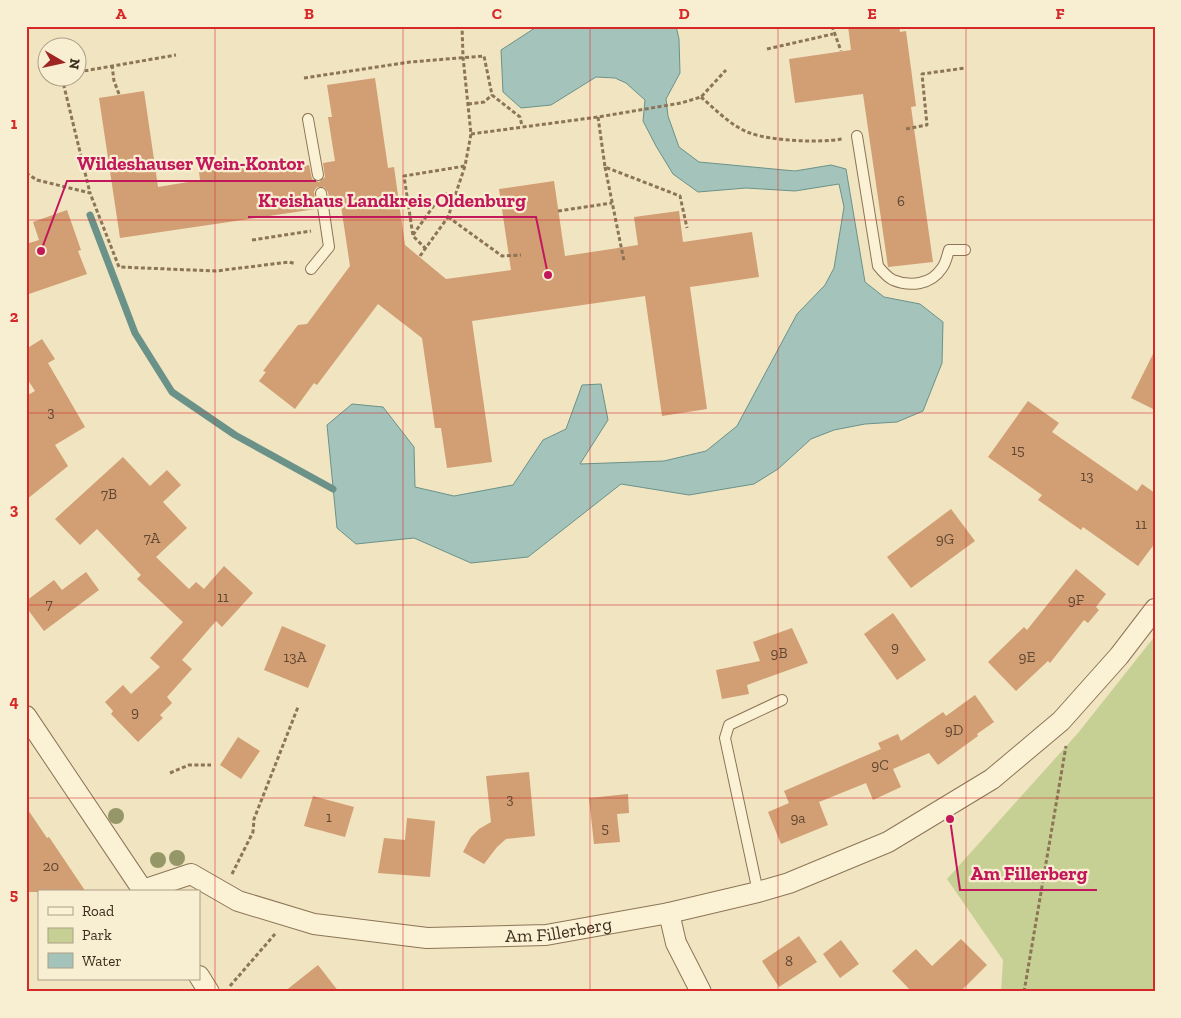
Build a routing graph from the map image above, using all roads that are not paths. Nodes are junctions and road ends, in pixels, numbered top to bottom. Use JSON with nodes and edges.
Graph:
{"nodes":[{"id":1,"x":308,"y":119,"type":"dead end"},
{"id":2,"x":857,"y":136,"type":"road end"},
{"id":3,"x":318,"y":175,"type":"dead end"},
{"id":4,"x":321,"y":193,"type":"dead end"},
{"id":5,"x":966,"y":250,"type":"dead end"},
{"id":6,"x":311,"y":269,"type":"road end"},
{"id":7,"x":1155,"y":609,"type":"edge"},
{"id":8,"x":782,"y":700,"type":"dead end"},
{"id":9,"x":26,"y":716,"type":"edge"},
{"id":10,"x":143,"y":890,"type":"edge"},
{"id":11,"x":147,"y":890,"type":"edge"},
{"id":12,"x":758,"y":892,"type":"junction"},
{"id":13,"x":669,"y":913,"type":"junction"},
{"id":14,"x":200,"y":978,"type":"edge"},
{"id":15,"x":209,"y":992,"type":"edge"},
{"id":16,"x":701,"y":992,"type":"edge"}],
"edges":[{"from":1,"to":3,"type":"lane"},
{"from":2,"to":5,"type":"lane"},
{"from":4,"to":6,"type":"lane"},
{"from":7,"to":12,"type":"street","name":"Am Fillerberg"},
{"from":8,"to":12,"type":"lane"},
{"from":9,"to":10,"type":"street"},
{"from":11,"to":13,"type":"street","name":"Am Fillerberg"},
{"from":12,"to":13,"type":"street","name":"Am Fillerberg"},
{"from":13,"to":16,"type":"street"},
{"from":14,"to":15,"type":"street"}]}
